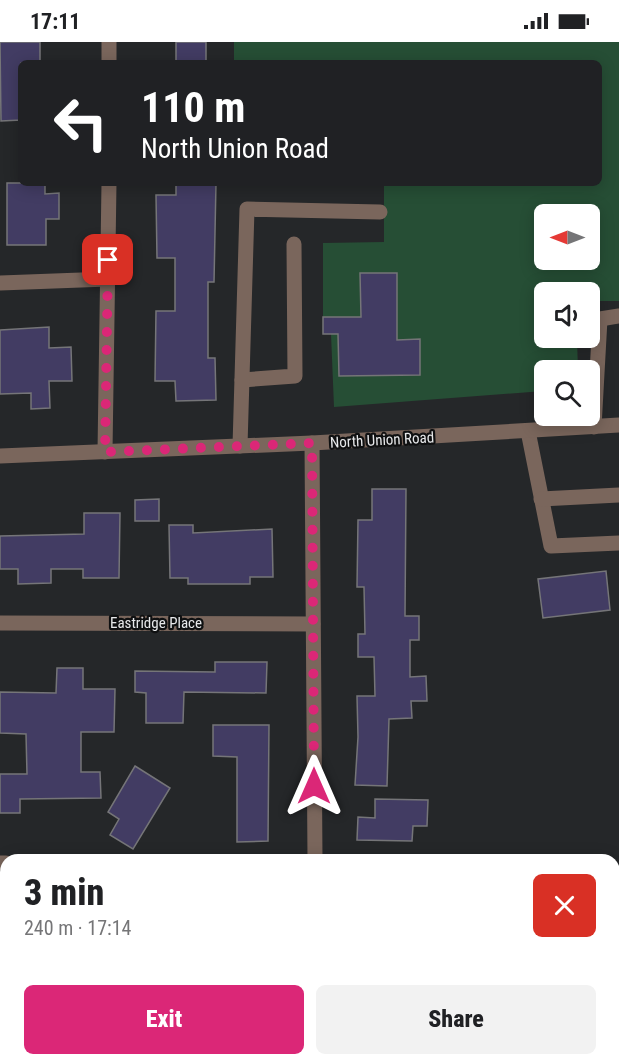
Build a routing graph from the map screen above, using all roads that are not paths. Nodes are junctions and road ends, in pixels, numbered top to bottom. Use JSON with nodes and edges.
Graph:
{"nodes":[{"id":1,"x":109,"y":42,"type":"edge"},
{"id":2,"x":109,"y":60,"type":"edge"},
{"id":3,"x":108,"y":186,"type":"edge"},
{"id":4,"x":380,"y":212,"type":"dead end"},
{"id":5,"x":294,"y":244,"type":"dead end"},
{"id":6,"x":108,"y":279,"type":"junction"},
{"id":7,"x":0,"y":283,"type":"edge"},
{"id":8,"x":619,"y":316,"type":"edge"},
{"id":9,"x":242,"y":380,"type":"junction"},
{"id":10,"x":619,"y":425,"type":"edge"},
{"id":11,"x":594,"y":427,"type":"junction"},
{"id":12,"x":528,"y":431,"type":"junction"},
{"id":13,"x":312,"y":443,"type":"junction"},
{"id":14,"x":240,"y":446,"type":"junction"},
{"id":15,"x":105,"y":452,"type":"junction"},
{"id":16,"x":0,"y":456,"type":"edge"},
{"id":17,"x":619,"y":495,"type":"edge"},
{"id":18,"x":541,"y":499,"type":"junction"},
{"id":19,"x":619,"y":543,"type":"edge"},
{"id":20,"x":0,"y":623,"type":"edge"},
{"id":21,"x":313,"y":624,"type":"junction"},
{"id":22,"x":315,"y":854,"type":"edge"}],
"edges":[{"from":1,"to":2,"type":"street"},
{"from":3,"to":6,"type":"street"},
{"from":4,"to":9,"type":"street"},
{"from":5,"to":9,"type":"street"},
{"from":6,"to":7,"type":"street"},
{"from":6,"to":15,"type":"street"},
{"from":8,"to":11,"type":"street"},
{"from":9,"to":14,"type":"street"},
{"from":10,"to":11,"type":"street","name":"North Union Road"},
{"from":11,"to":12,"type":"street","name":"North Union Road"},
{"from":12,"to":13,"type":"street","name":"North Union Road"},
{"from":12,"to":18,"type":"street"},
{"from":13,"to":14,"type":"street","name":"North Union Road"},
{"from":13,"to":21,"type":"street"},
{"from":14,"to":15,"type":"street","name":"North Union Road"},
{"from":15,"to":16,"type":"street","name":"North Union Road"},
{"from":17,"to":18,"type":"street"},
{"from":18,"to":19,"type":"street"},
{"from":20,"to":21,"type":"street","name":"Eastridge Place"},
{"from":21,"to":22,"type":"street"}]}
